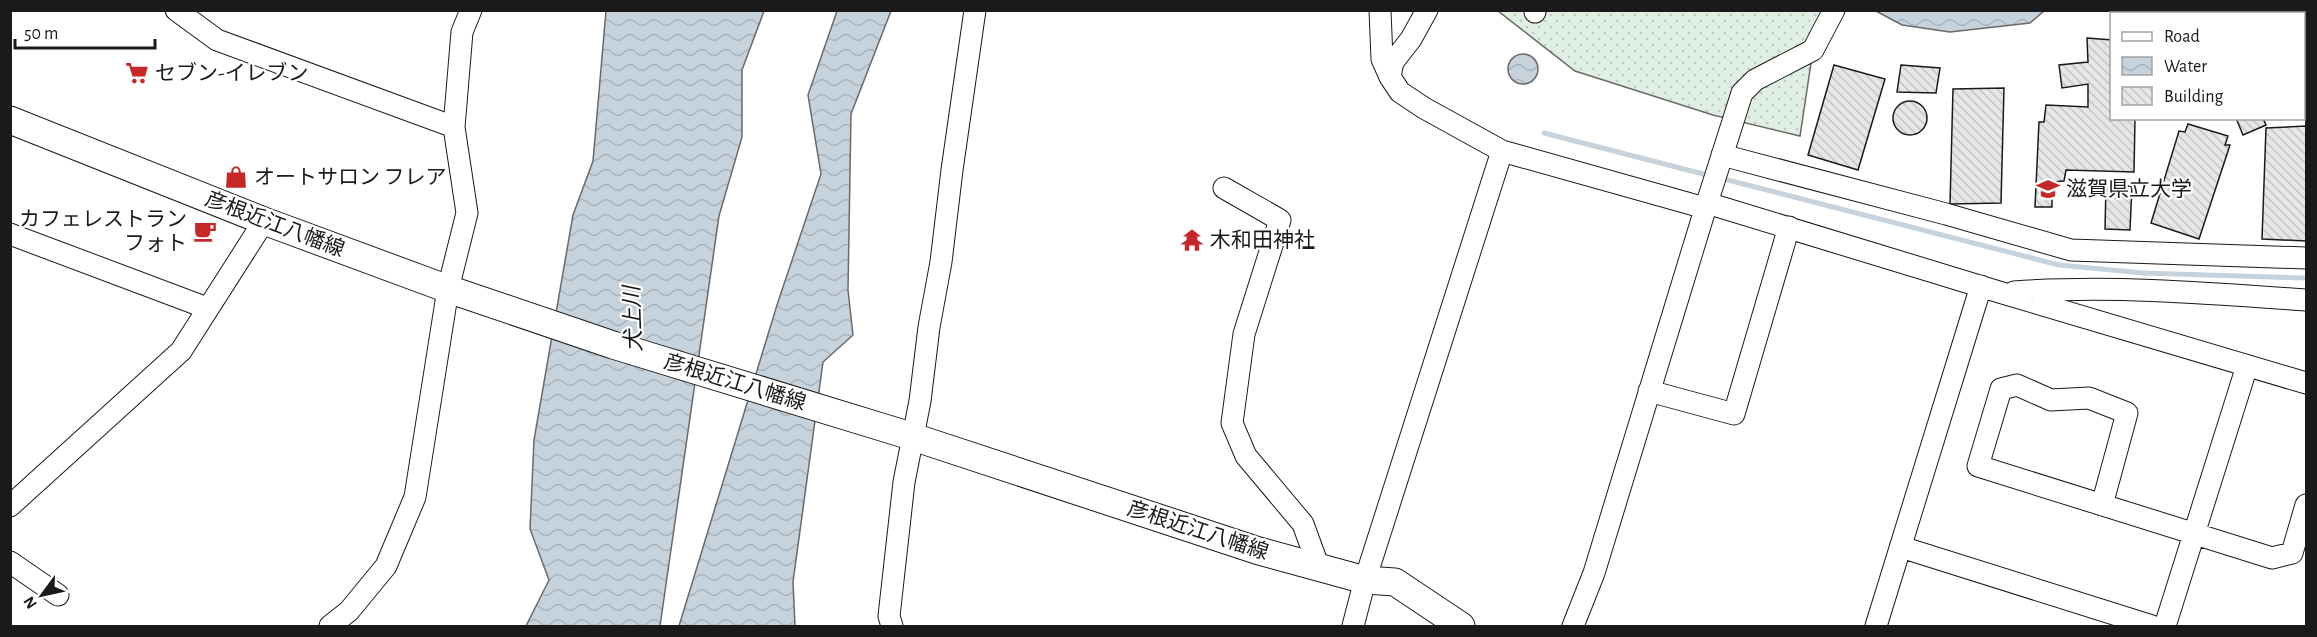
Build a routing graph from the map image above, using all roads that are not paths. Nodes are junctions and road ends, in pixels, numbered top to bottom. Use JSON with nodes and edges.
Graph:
{"nodes":[{"id":1,"x":176,"y":10,"type":"edge"},
{"id":2,"x":471,"y":10,"type":"edge"},
{"id":3,"x":975,"y":10,"type":"edge"},
{"id":4,"x":1380,"y":10,"type":"edge"},
{"id":5,"x":1428,"y":10,"type":"edge"},
{"id":6,"x":1834,"y":10,"type":"edge"},
{"id":7,"x":1390,"y":77,"type":"junction"},
{"id":8,"x":10,"y":120,"type":"edge"},
{"id":9,"x":454,"y":127,"type":"junction"},
{"id":10,"x":1502,"y":151,"type":"junction"},
{"id":11,"x":1722,"y":155,"type":"junction"},
{"id":12,"x":1224,"y":188,"type":"dead end"},
{"id":13,"x":1706,"y":205,"type":"junction"},
{"id":14,"x":264,"y":221,"type":"junction"},
{"id":15,"x":1788,"y":227,"type":"junction"},
{"id":16,"x":10,"y":234,"type":"edge"},
{"id":17,"x":2307,"y":258,"type":"edge"},
{"id":18,"x":1990,"y":289,"type":"junction"},
{"id":19,"x":459,"y":293,"type":"junction"},
{"id":20,"x":2307,"y":300,"type":"edge"},
{"id":21,"x":207,"y":308,"type":"junction"},
{"id":22,"x":2247,"y":366,"type":"junction"},
{"id":23,"x":2307,"y":384,"type":"edge"},
{"id":24,"x":1649,"y":392,"type":"junction"},
{"id":25,"x":907,"y":435,"type":"junction"},
{"id":26,"x":2102,"y":505,"type":"junction"},
{"id":27,"x":2307,"y":505,"type":"edge"},
{"id":28,"x":10,"y":506,"type":"edge"},
{"id":29,"x":2194,"y":534,"type":"junction"},
{"id":30,"x":1901,"y":547,"type":"junction"},
{"id":31,"x":10,"y":561,"type":"edge"},
{"id":32,"x":1319,"y":568,"type":"junction"},
{"id":33,"x":1365,"y":580,"type":"junction"},
{"id":34,"x":58,"y":595,"type":"dead end"},
{"id":35,"x":330,"y":627,"type":"edge"},
{"id":36,"x":892,"y":627,"type":"edge"},
{"id":37,"x":1353,"y":627,"type":"edge"},
{"id":38,"x":1461,"y":627,"type":"edge"},
{"id":39,"x":1574,"y":627,"type":"edge"},
{"id":40,"x":1876,"y":627,"type":"edge"},
{"id":41,"x":2152,"y":627,"type":"edge"},
{"id":42,"x":2165,"y":627,"type":"edge"}],
"edges":[{"from":1,"to":9,"type":"street"},
{"from":2,"to":9,"type":"street"},
{"from":3,"to":25,"type":"street"},
{"from":4,"to":7,"type":"street"},
{"from":5,"to":7,"type":"street"},
{"from":6,"to":11,"type":"street"},
{"from":7,"to":10,"type":"street"},
{"from":8,"to":14,"type":"main road","name":"彦根近江八幡線"},
{"from":9,"to":19,"type":"street"},
{"from":10,"to":13,"type":"street"},
{"from":10,"to":33,"type":"street"},
{"from":11,"to":13,"type":"street"},
{"from":11,"to":17,"type":"street"},
{"from":12,"to":32,"type":"street"},
{"from":13,"to":15,"type":"street"},
{"from":13,"to":24,"type":"street"},
{"from":14,"to":19,"type":"main road","name":"彦根近江八幡線"},
{"from":14,"to":21,"type":"street"},
{"from":15,"to":18,"type":"street"},
{"from":15,"to":24,"type":"street"},
{"from":16,"to":21,"type":"street"},
{"from":18,"to":20,"type":"street"},
{"from":18,"to":22,"type":"street"},
{"from":18,"to":30,"type":"street"},
{"from":19,"to":25,"type":"main road","name":"彦根近江八幡線"},
{"from":19,"to":35,"type":"street"},
{"from":21,"to":28,"type":"street"},
{"from":22,"to":23,"type":"street"},
{"from":22,"to":29,"type":"street"},
{"from":24,"to":39,"type":"street"},
{"from":25,"to":32,"type":"main road","name":"彦根近江八幡線"},
{"from":25,"to":36,"type":"street"},
{"from":26,"to":26,"type":"street"},
{"from":26,"to":29,"type":"street"},
{"from":27,"to":29,"type":"street"},
{"from":29,"to":42,"type":"street"},
{"from":30,"to":40,"type":"street"},
{"from":30,"to":41,"type":"street"},
{"from":31,"to":34,"type":"street"},
{"from":32,"to":33,"type":"main road","name":"彦根近江八幡線"},
{"from":33,"to":37,"type":"street"},
{"from":33,"to":38,"type":"main road","name":"彦根近江八幡線"}]}
